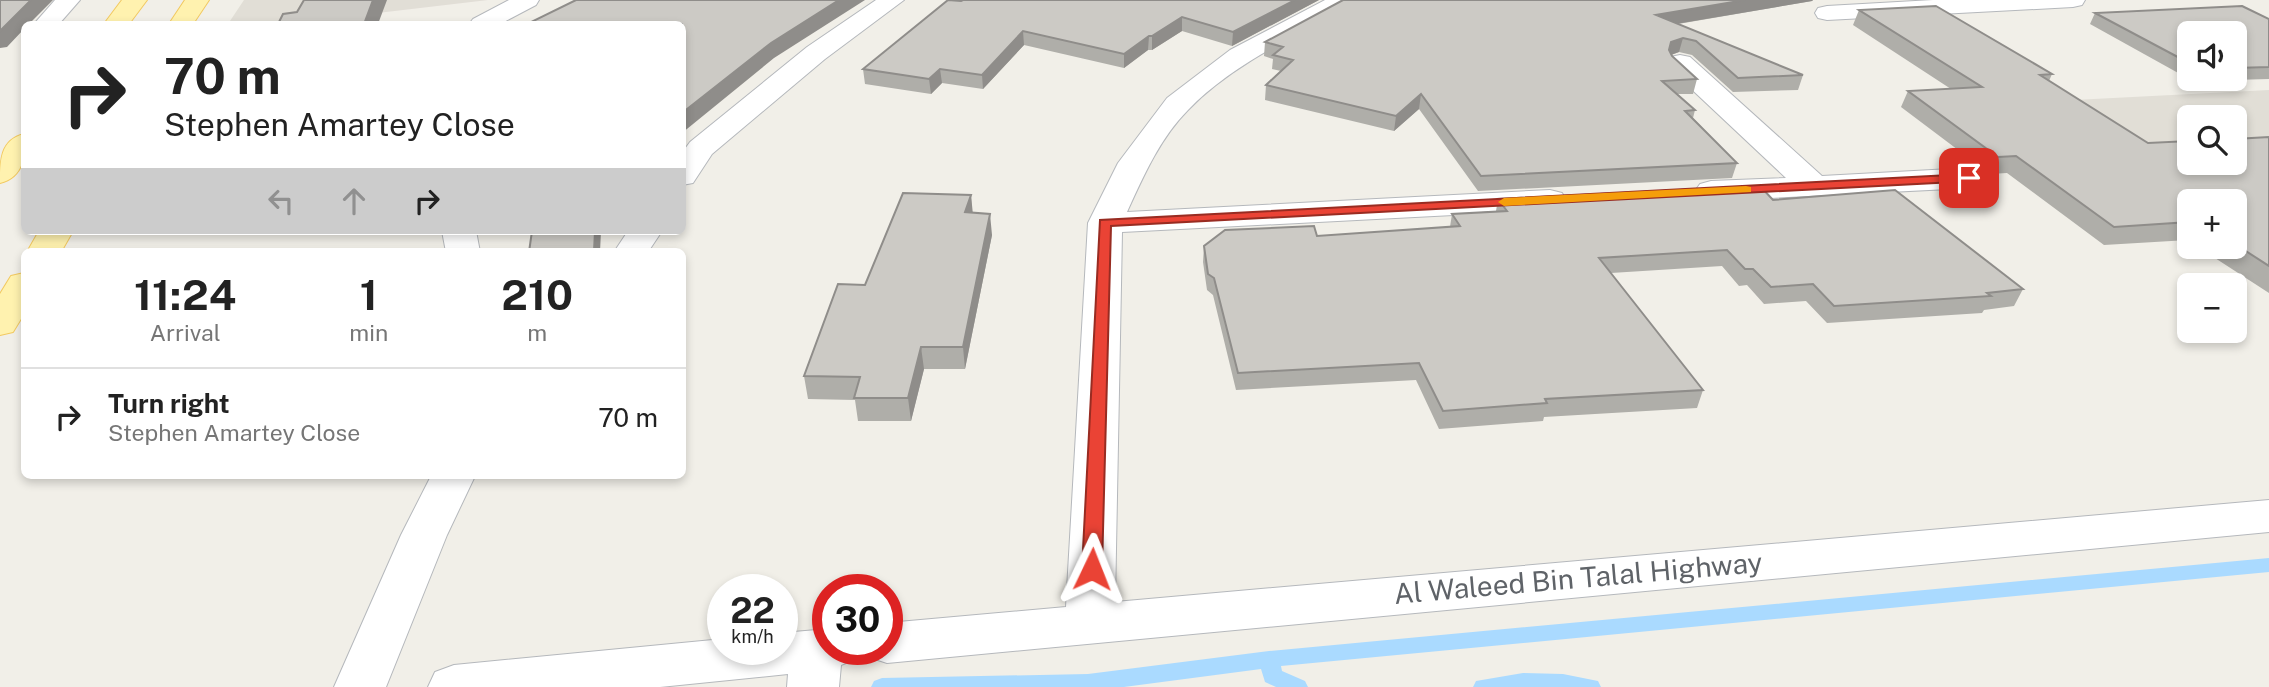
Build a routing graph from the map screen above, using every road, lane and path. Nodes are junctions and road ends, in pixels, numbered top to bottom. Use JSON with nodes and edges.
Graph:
{"nodes":[{"id":1,"x":68,"y":0,"type":"edge"},
{"id":2,"x":135,"y":0,"type":"edge"},
{"id":3,"x":197,"y":0,"type":"edge"},
{"id":4,"x":527,"y":0,"type":"edge"},
{"id":5,"x":892,"y":0,"type":"edge"},
{"id":6,"x":1343,"y":0,"type":"edge"},
{"id":7,"x":2073,"y":0,"type":"edge"},
{"id":8,"x":1827,"y":13,"type":"dead end"},
{"id":9,"x":49,"y":21,"type":"edge"},
{"id":10,"x":118,"y":21,"type":"edge"},
{"id":11,"x":183,"y":21,"type":"edge"},
{"id":12,"x":488,"y":21,"type":"edge"},
{"id":13,"x":1681,"y":63,"type":"edge"},
{"id":14,"x":21,"y":147,"type":"edge"},
{"id":15,"x":686,"y":170,"type":"edge"},
{"id":16,"x":0,"y":174,"type":"edge"},
{"id":17,"x":1969,"y":178,"type":"dead end"},
{"id":18,"x":1814,"y":186,"type":"junction"},
{"id":19,"x":1675,"y":193,"type":"edge"},
{"id":20,"x":1577,"y":198,"type":"edge"},
{"id":21,"x":1105,"y":223,"type":"junction"},
{"id":22,"x":21,"y":289,"type":"edge"},
{"id":23,"x":0,"y":324,"type":"edge"},
{"id":24,"x":452,"y":479,"type":"edge"},
{"id":25,"x":2269,"y":516,"type":"edge"},
{"id":26,"x":1090,"y":622,"type":"junction"},
{"id":27,"x":903,"y":641,"type":"edge"},
{"id":28,"x":812,"y":662,"type":"edge"},
{"id":29,"x":360,"y":687,"type":"edge"},
{"id":30,"x":454,"y":687,"type":"edge"}],
"edges":[{"from":1,"to":9,"type":"street"},
{"from":2,"to":10,"type":"main road"},
{"from":3,"to":11,"type":"main road"},
{"from":4,"to":12,"type":"street"},
{"from":5,"to":15,"type":"street"},
{"from":6,"to":21,"type":"street"},
{"from":7,"to":8,"type":"street"},
{"from":13,"to":18,"type":"street"},
{"from":14,"to":16,"type":"main road"},
{"from":17,"to":18,"type":"street"},
{"from":18,"to":19,"type":"street"},
{"from":20,"to":21,"type":"street"},
{"from":21,"to":26,"type":"street"},
{"from":22,"to":23,"type":"main road"},
{"from":24,"to":29,"type":"street"},
{"from":25,"to":26,"type":"street","name":"Al Waleed Bin Talal Highway"},
{"from":26,"to":27,"type":"street","name":"Al Waleed Bin Talal Highway"},
{"from":28,"to":30,"type":"street"}]}
